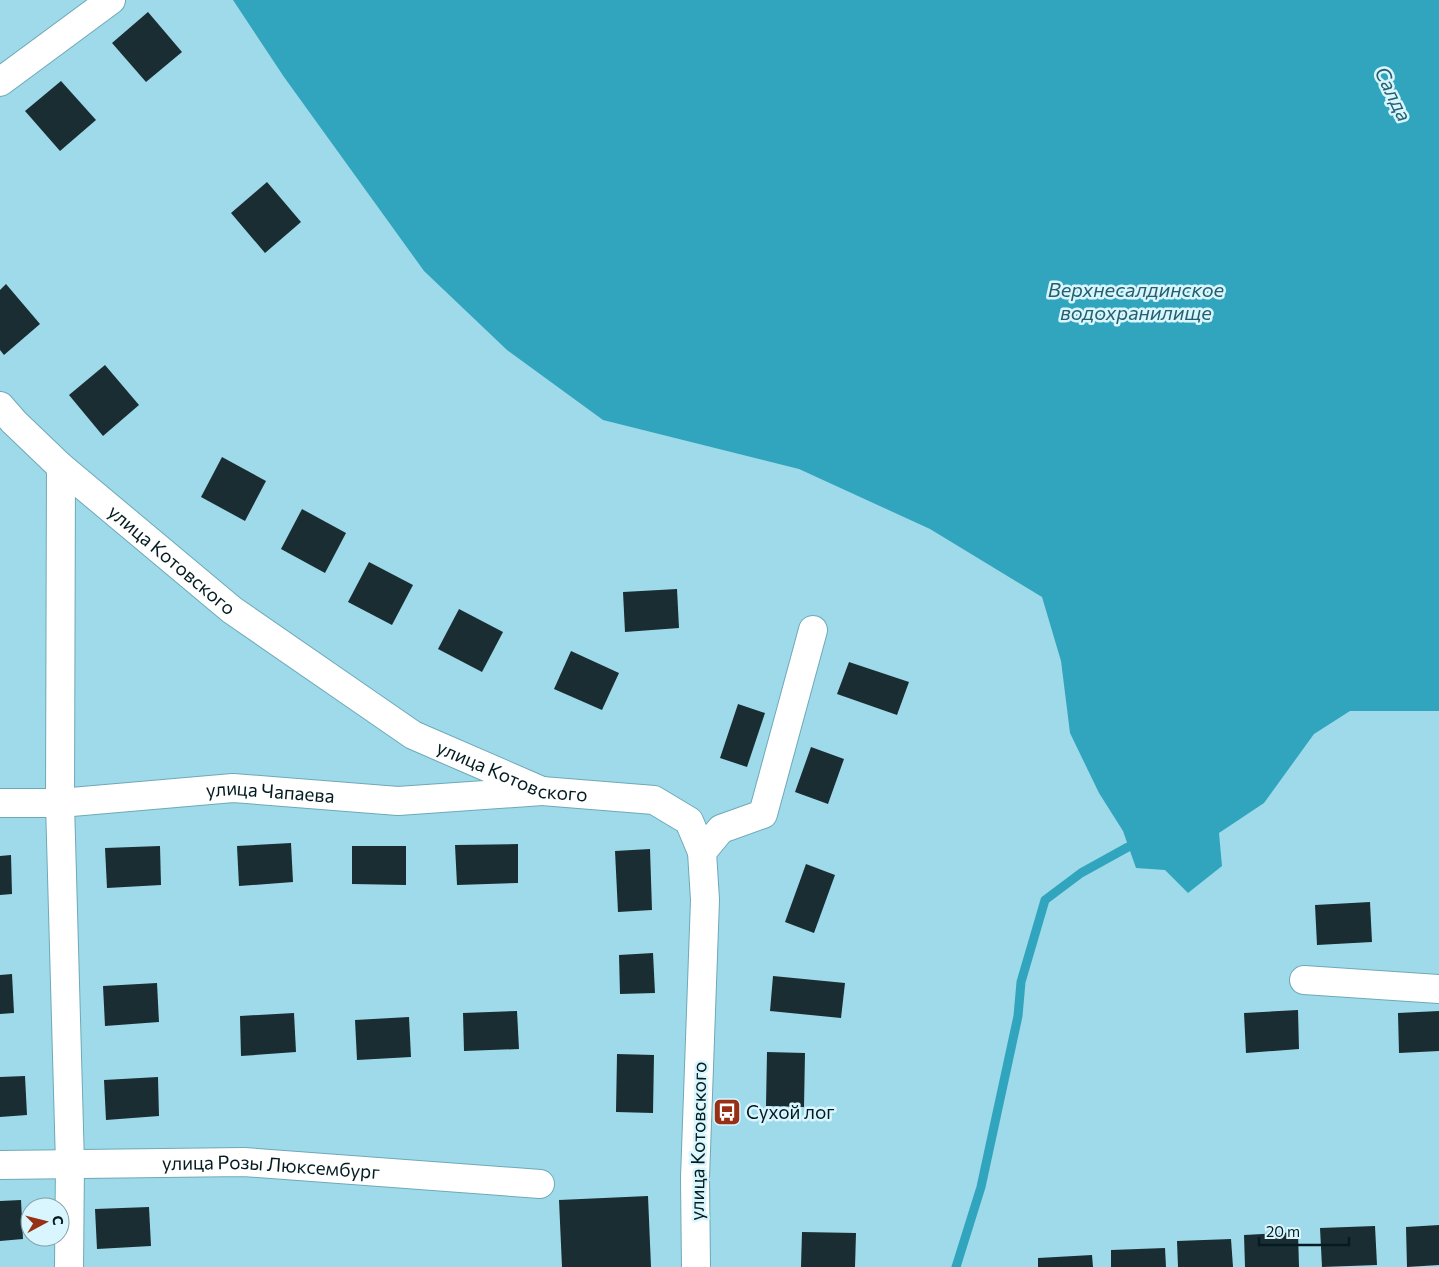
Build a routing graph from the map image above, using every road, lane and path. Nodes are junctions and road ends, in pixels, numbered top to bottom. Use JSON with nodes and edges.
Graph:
{"nodes":[{"id":1,"x":111,"y":0,"type":"edge"},
{"id":2,"x":0,"y":82,"type":"edge"},
{"id":3,"x":5,"y":417,"type":"edge"},
{"id":4,"x":61,"y":467,"type":"junction"},
{"id":5,"x":813,"y":630,"type":"dead end"},
{"id":6,"x":542,"y":791,"type":"junction"},
{"id":7,"x":0,"y":803,"type":"edge"},
{"id":8,"x":60,"y":803,"type":"junction"},
{"id":9,"x":702,"y":852,"type":"junction"},
{"id":10,"x":1304,"y":980,"type":"dead end"},
{"id":11,"x":1439,"y":989,"type":"edge"},
{"id":12,"x":70,"y":1164,"type":"junction"},
{"id":13,"x":0,"y":1166,"type":"edge"},
{"id":14,"x":540,"y":1184,"type":"dead end"},
{"id":15,"x":69,"y":1267,"type":"edge"},
{"id":16,"x":696,"y":1267,"type":"edge"}],
"edges":[{"from":1,"to":2,"type":"street"},
{"from":3,"to":4,"type":"street","name":"улица Котовского"},
{"from":4,"to":6,"type":"street","name":"улица Котовского"},
{"from":4,"to":8,"type":"street"},
{"from":5,"to":9,"type":"street"},
{"from":6,"to":8,"type":"street","name":"улица Чапаева"},
{"from":6,"to":9,"type":"street","name":"улица Котовского"},
{"from":7,"to":8,"type":"street","name":"улица Чапаева"},
{"from":8,"to":12,"type":"street"},
{"from":9,"to":16,"type":"street","name":"улица Котовского"},
{"from":10,"to":11,"type":"street"},
{"from":12,"to":13,"type":"street","name":"улица Розы Люксембург"},
{"from":12,"to":14,"type":"street","name":"улица Розы Люксембург"},
{"from":12,"to":15,"type":"street"}]}
